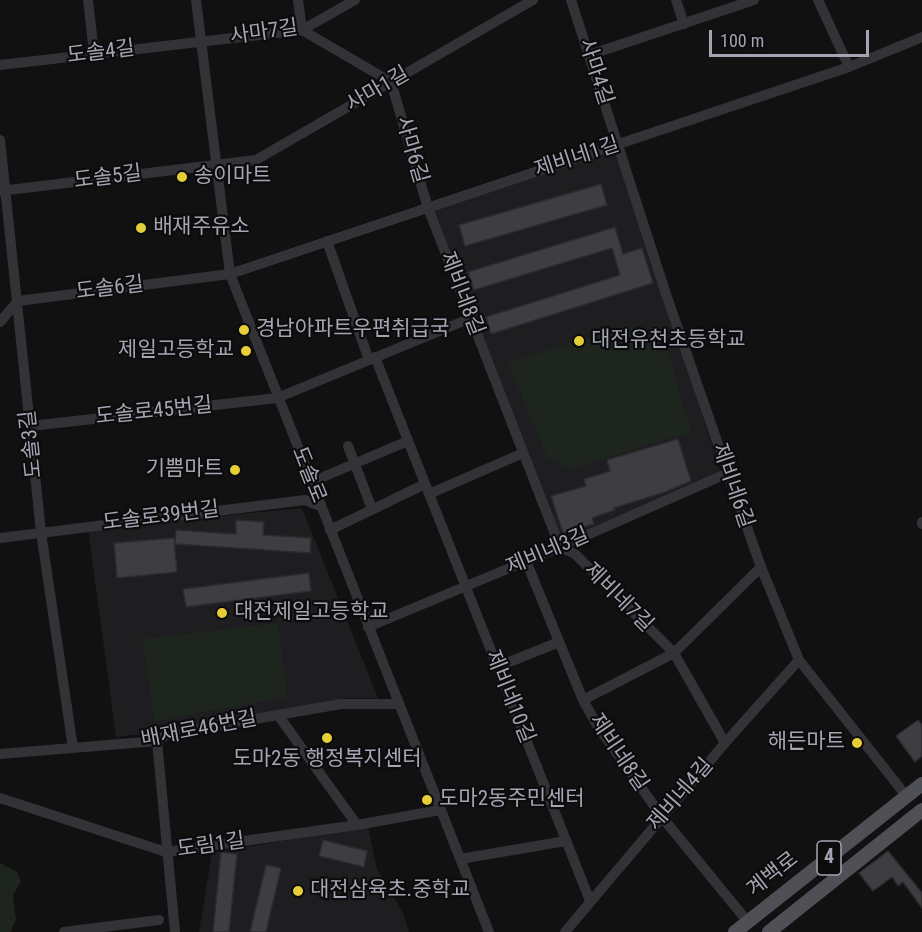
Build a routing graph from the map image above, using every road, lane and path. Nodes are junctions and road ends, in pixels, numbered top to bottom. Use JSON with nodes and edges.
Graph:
{"nodes":[{"id":1,"x":88,"y":0,"type":"edge"},
{"id":2,"x":196,"y":0,"type":"edge"},
{"id":3,"x":298,"y":0,"type":"edge"},
{"id":4,"x":355,"y":0,"type":"edge"},
{"id":5,"x":533,"y":0,"type":"edge"},
{"id":6,"x":571,"y":0,"type":"edge"},
{"id":7,"x":676,"y":0,"type":"edge"},
{"id":8,"x":754,"y":0,"type":"edge"},
{"id":9,"x":818,"y":0,"type":"edge"},
{"id":10,"x":684,"y":24,"type":"junction"},
{"id":11,"x":302,"y":30,"type":"junction"},
{"id":12,"x":922,"y":37,"type":"edge"},
{"id":13,"x":201,"y":42,"type":"junction"},
{"id":14,"x":94,"y":53,"type":"junction"},
{"id":15,"x":589,"y":55,"type":"junction"},
{"id":16,"x":0,"y":65,"type":"edge"},
{"id":17,"x":849,"y":67,"type":"junction"},
{"id":18,"x":392,"y":82,"type":"junction"},
{"id":19,"x":0,"y":140,"type":"edge"},
{"id":20,"x":618,"y":144,"type":"junction"},
{"id":21,"x":217,"y":165,"type":"junction"},
{"id":22,"x":3,"y":191,"type":"edge"},
{"id":23,"x":428,"y":208,"type":"junction"},
{"id":24,"x":327,"y":241,"type":"junction"},
{"id":25,"x":230,"y":274,"type":"junction"},
{"id":26,"x":18,"y":301,"type":"junction"},
{"id":27,"x":471,"y":318,"type":"junction"},
{"id":28,"x":0,"y":322,"type":"edge"},
{"id":29,"x":372,"y":359,"type":"junction"},
{"id":30,"x":277,"y":398,"type":"junction"},
{"id":31,"x":30,"y":426,"type":"junction"},
{"id":32,"x":408,"y":441,"type":"junction"},
{"id":33,"x":348,"y":446,"type":"dead end"},
{"id":34,"x":523,"y":453,"type":"junction"},
{"id":35,"x":355,"y":463,"type":"junction"},
{"id":36,"x":728,"y":473,"type":"junction"},
{"id":37,"x":311,"y":482,"type":"junction"},
{"id":38,"x":427,"y":489,"type":"junction"},
{"id":39,"x":320,"y":506,"type":"junction"},
{"id":40,"x":372,"y":509,"type":"junction"},
{"id":41,"x":330,"y":530,"type":"junction"},
{"id":42,"x":41,"y":532,"type":"junction"},
{"id":43,"x":0,"y":538,"type":"edge"},
{"id":44,"x":560,"y":548,"type":"junction"},
{"id":45,"x":526,"y":561,"type":"junction"},
{"id":46,"x":761,"y":567,"type":"junction"},
{"id":47,"x":466,"y":586,"type":"junction"},
{"id":48,"x":368,"y":627,"type":"junction"},
{"id":49,"x":559,"y":642,"type":"junction"},
{"id":50,"x":674,"y":653,"type":"junction"},
{"id":51,"x":799,"y":660,"type":"junction"},
{"id":52,"x":497,"y":666,"type":"junction"},
{"id":53,"x":584,"y":700,"type":"junction"},
{"id":54,"x":398,"y":704,"type":"junction"},
{"id":55,"x":278,"y":715,"type":"junction"},
{"id":56,"x":156,"y":741,"type":"junction"},
{"id":57,"x":725,"y":743,"type":"junction"},
{"id":58,"x":73,"y":748,"type":"junction"},
{"id":59,"x":0,"y":754,"type":"edge"},
{"id":60,"x":922,"y":784,"type":"edge"},
{"id":61,"x":907,"y":797,"type":"junction"},
{"id":62,"x":0,"y":798,"type":"edge"},
{"id":63,"x":440,"y":810,"type":"junction"},
{"id":64,"x":922,"y":810,"type":"edge"},
{"id":65,"x":662,"y":817,"type":"junction"},
{"id":66,"x":357,"y":825,"type":"junction"},
{"id":67,"x":566,"y":841,"type":"junction"},
{"id":68,"x":166,"y":852,"type":"junction"},
{"id":69,"x":460,"y":859,"type":"junction"},
{"id":70,"x":590,"y":901,"type":"junction"},
{"id":71,"x":159,"y":920,"type":"dead end"},
{"id":72,"x":748,"y":922,"type":"junction"},
{"id":73,"x":143,"y":927,"type":"edge"},
{"id":74,"x":90,"y":930,"type":"edge"},
{"id":75,"x":64,"y":932,"type":"edge"},
{"id":76,"x":175,"y":932,"type":"edge"},
{"id":77,"x":489,"y":932,"type":"edge"},
{"id":78,"x":565,"y":932,"type":"edge"},
{"id":79,"x":735,"y":932,"type":"edge"},
{"id":80,"x":769,"y":932,"type":"edge"}],
"edges":[{"from":1,"to":14,"type":"street"},
{"from":2,"to":13,"type":"street","name":"도솔로"},
{"from":3,"to":11,"type":"street"},
{"from":4,"to":11,"type":"street","name":"사마7길"},
{"from":5,"to":18,"type":"street","name":"사마1길"},
{"from":6,"to":15,"type":"street","name":"사마4길"},
{"from":7,"to":10,"type":"street"},
{"from":8,"to":10,"type":"street"},
{"from":9,"to":17,"type":"street"},
{"from":10,"to":15,"type":"street"},
{"from":11,"to":13,"type":"street","name":"사마7길"},
{"from":11,"to":18,"type":"street"},
{"from":12,"to":17,"type":"street","name":"제비네1길"},
{"from":13,"to":14,"type":"street","name":"도솔4길"},
{"from":13,"to":21,"type":"street","name":"도솔로"},
{"from":14,"to":16,"type":"street","name":"도솔4길"},
{"from":15,"to":20,"type":"street","name":"사마4길"},
{"from":17,"to":20,"type":"street","name":"제비네1길"},
{"from":18,"to":21,"type":"street","name":"사마1길"},
{"from":18,"to":23,"type":"street","name":"사마6길"},
{"from":19,"to":22,"type":"street","name":"도솔3길"},
{"from":20,"to":23,"type":"street","name":"제비네1길"},
{"from":20,"to":36,"type":"street","name":"제비네6길"},
{"from":21,"to":22,"type":"street","name":"도솔5길"},
{"from":21,"to":25,"type":"street","name":"도솔로"},
{"from":22,"to":26,"type":"street","name":"도솔3길"},
{"from":23,"to":24,"type":"street","name":"제비네1길"},
{"from":23,"to":27,"type":"street","name":"제비네8길"},
{"from":24,"to":25,"type":"street","name":"제비네1길"},
{"from":24,"to":29,"type":"street","name":"제비네10길"},
{"from":25,"to":26,"type":"street","name":"도솔6길"},
{"from":25,"to":30,"type":"street","name":"도솔로"},
{"from":26,"to":28,"type":"street"},
{"from":26,"to":31,"type":"street","name":"도솔3길"},
{"from":27,"to":29,"type":"street"},
{"from":27,"to":34,"type":"street","name":"제비네8길"},
{"from":29,"to":30,"type":"street"},
{"from":29,"to":32,"type":"street","name":"제비네10길"},
{"from":30,"to":31,"type":"street","name":"도솔로45번길"},
{"from":30,"to":37,"type":"street","name":"도솔로"},
{"from":31,"to":42,"type":"street","name":"도솔3길"},
{"from":32,"to":35,"type":"street"},
{"from":32,"to":38,"type":"street","name":"제비네10길"},
{"from":33,"to":35,"type":"street"},
{"from":34,"to":38,"type":"street"},
{"from":34,"to":44,"type":"street","name":"제비네8길"},
{"from":35,"to":37,"type":"street"},
{"from":35,"to":40,"type":"street"},
{"from":36,"to":44,"type":"street","name":"제비네3길"},
{"from":36,"to":46,"type":"street","name":"제비네6길"},
{"from":37,"to":39,"type":"street","name":"도솔로"},
{"from":38,"to":40,"type":"street"},
{"from":38,"to":47,"type":"street","name":"제비네10길"},
{"from":39,"to":41,"type":"street","name":"도솔로"},
{"from":39,"to":42,"type":"street","name":"도솔로39번길"},
{"from":40,"to":41,"type":"street"},
{"from":41,"to":48,"type":"street","name":"도솔로"},
{"from":42,"to":43,"type":"street","name":"도솔로39번길"},
{"from":42,"to":58,"type":"street","name":"도솔3길"},
{"from":44,"to":45,"type":"street","name":"제비네3길"},
{"from":44,"to":50,"type":"street","name":"제비네7길"},
{"from":45,"to":47,"type":"street","name":"제비네3길"},
{"from":45,"to":49,"type":"street","name":"제비네8길"},
{"from":46,"to":50,"type":"street","name":"제비네7길"},
{"from":46,"to":51,"type":"street","name":"제비네6길"},
{"from":47,"to":48,"type":"street","name":"제비네3길"},
{"from":47,"to":52,"type":"street","name":"제비네10길"},
{"from":48,"to":54,"type":"street","name":"도솔로"},
{"from":49,"to":52,"type":"street"},
{"from":49,"to":53,"type":"street","name":"제비네8길"},
{"from":50,"to":53,"type":"street","name":"제비네7길"},
{"from":50,"to":57,"type":"street","name":"제비네7길"},
{"from":51,"to":57,"type":"street","name":"제비네4길"},
{"from":51,"to":61,"type":"street","name":"제비네6길"},
{"from":52,"to":67,"type":"street","name":"제비네10길"},
{"from":53,"to":65,"type":"street","name":"제비네8길"},
{"from":54,"to":55,"type":"street","name":"배재로46번길"},
{"from":54,"to":63,"type":"street","name":"도솔로"},
{"from":55,"to":56,"type":"street","name":"배재로46번길"},
{"from":55,"to":66,"type":"street"},
{"from":56,"to":58,"type":"street","name":"배재로46번길"},
{"from":56,"to":68,"type":"street"},
{"from":57,"to":65,"type":"street","name":"제비네4길"},
{"from":58,"to":59,"type":"street","name":"배재로46번길"},
{"from":60,"to":61,"type":"main road","name":"계백로","number":"4"},
{"from":61,"to":72,"type":"main road","name":"계백로","number":"4"},
{"from":62,"to":68,"type":"street","name":"도림1길"},
{"from":63,"to":66,"type":"street","name":"도림1길"},
{"from":63,"to":69,"type":"street","name":"도솔로"},
{"from":64,"to":80,"type":"main road","name":"계백로","number":"4"},
{"from":65,"to":70,"type":"street","name":"제비네4길"},
{"from":65,"to":72,"type":"street","name":"제비네8길"},
{"from":66,"to":68,"type":"street","name":"도림1길"},
{"from":67,"to":69,"type":"street"},
{"from":67,"to":70,"type":"street","name":"제비네10길"},
{"from":68,"to":76,"type":"street"},
{"from":69,"to":77,"type":"street","name":"도솔로"},
{"from":70,"to":78,"type":"street","name":"제비네4길"},
{"from":71,"to":73,"type":"street"},
{"from":72,"to":79,"type":"main road","name":"계백로","number":"4"},
{"from":73,"to":74,"type":"street"},
{"from":74,"to":75,"type":"street"}]}
